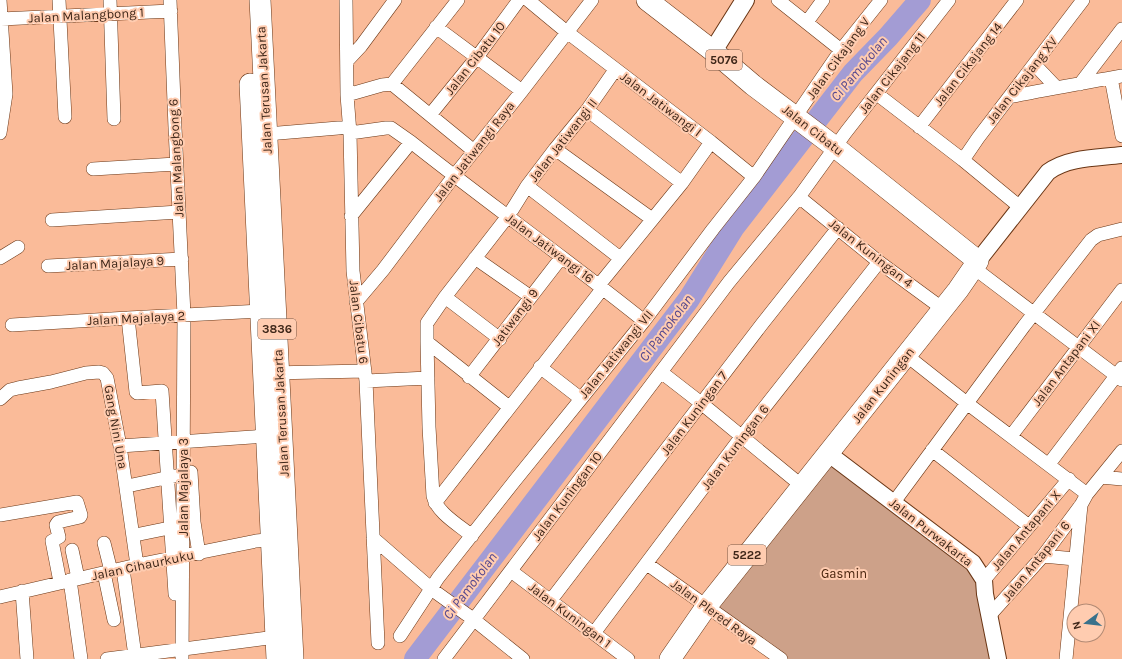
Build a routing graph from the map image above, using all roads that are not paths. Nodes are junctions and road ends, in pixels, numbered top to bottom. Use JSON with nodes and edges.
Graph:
{"nodes":[{"id":1,"x":0,"y":0,"type":"edge"},
{"id":2,"x":59,"y":0,"type":"edge"},
{"id":3,"x":110,"y":0,"type":"edge"},
{"id":4,"x":246,"y":0,"type":"edge"},
{"id":5,"x":260,"y":0,"type":"edge"},
{"id":6,"x":346,"y":0,"type":"edge"},
{"id":7,"x":395,"y":0,"type":"edge"},
{"id":8,"x":458,"y":0,"type":"edge"},
{"id":9,"x":519,"y":0,"type":"edge"},
{"id":10,"x":528,"y":0,"type":"edge"},
{"id":11,"x":592,"y":0,"type":"edge"},
{"id":12,"x":647,"y":0,"type":"edge"},
{"id":13,"x":745,"y":0,"type":"edge"},
{"id":14,"x":778,"y":0,"type":"edge"},
{"id":15,"x":823,"y":0,"type":"edge"},
{"id":16,"x":881,"y":0,"type":"edge"},
{"id":17,"x":949,"y":0,"type":"edge"},
{"id":18,"x":1017,"y":0,"type":"edge"},
{"id":19,"x":1083,"y":0,"type":"edge"},
{"id":20,"x":0,"y":4,"type":"edge"},
{"id":21,"x":170,"y":6,"type":"edge"},
{"id":22,"x":110,"y":13,"type":"junction"},
{"id":23,"x":59,"y":16,"type":"junction"},
{"id":24,"x":1,"y":19,"type":"junction"},
{"id":25,"x":806,"y":22,"type":"junction"},
{"id":26,"x":436,"y":27,"type":"junction"},
{"id":27,"x":1122,"y":29,"type":"edge"},
{"id":28,"x":567,"y":32,"type":"junction"},
{"id":29,"x":713,"y":50,"type":"junction"},
{"id":30,"x":841,"y":50,"type":"junction"},
{"id":31,"x":476,"y":57,"type":"junction"},
{"id":32,"x":347,"y":62,"type":"junction"},
{"id":33,"x":1035,"y":65,"type":"junction"},
{"id":34,"x":615,"y":70,"type":"junction"},
{"id":35,"x":1116,"y":77,"type":"edge"},
{"id":36,"x":392,"y":84,"type":"junction"},
{"id":37,"x":1080,"y":84,"type":"junction"},
{"id":38,"x":1056,"y":87,"type":"junction"},
{"id":39,"x":522,"y":91,"type":"junction"},
{"id":40,"x":876,"y":94,"type":"junction"},
{"id":41,"x":348,"y":95,"type":"junction"},
{"id":42,"x":1009,"y":97,"type":"junction"},
{"id":43,"x":587,"y":110,"type":"junction"},
{"id":44,"x":430,"y":115,"type":"junction"},
{"id":45,"x":65,"y":117,"type":"dead end"},
{"id":46,"x":798,"y":118,"type":"junction"},
{"id":47,"x":114,"y":119,"type":"dead end"},
{"id":48,"x":919,"y":127,"type":"junction"},
{"id":49,"x":350,"y":130,"type":"junction"},
{"id":50,"x":0,"y":133,"type":"edge"},
{"id":51,"x":267,"y":134,"type":"junction"},
{"id":52,"x":1122,"y":136,"type":"edge"},
{"id":53,"x":412,"y":142,"type":"junction"},
{"id":54,"x":711,"y":142,"type":"junction"},
{"id":55,"x":834,"y":146,"type":"junction"},
{"id":56,"x":555,"y":149,"type":"junction"},
{"id":57,"x":474,"y":151,"type":"junction"},
{"id":58,"x":1122,"y":155,"type":"edge"},
{"id":59,"x":962,"y":160,"type":"junction"},
{"id":60,"x":176,"y":164,"type":"junction"},
{"id":61,"x":93,"y":169,"type":"dead end"},
{"id":62,"x":454,"y":176,"type":"junction"},
{"id":63,"x":754,"y":177,"type":"junction"},
{"id":64,"x":682,"y":182,"type":"junction"},
{"id":65,"x":527,"y":186,"type":"junction"},
{"id":66,"x":799,"y":197,"type":"junction"},
{"id":67,"x":1020,"y":207,"type":"junction"},
{"id":68,"x":179,"y":212,"type":"junction"},
{"id":69,"x":510,"y":213,"type":"junction"},
{"id":70,"x":351,"y":216,"type":"junction"},
{"id":71,"x":652,"y":219,"type":"junction"},
{"id":72,"x":52,"y":220,"type":"dead end"},
{"id":73,"x":838,"y":228,"type":"junction"},
{"id":74,"x":1122,"y":229,"type":"edge"},
{"id":75,"x":18,"y":247,"type":"dead end"},
{"id":76,"x":0,"y":258,"type":"edge"},
{"id":77,"x":475,"y":258,"type":"junction"},
{"id":78,"x":561,"y":258,"type":"junction"},
{"id":79,"x":620,"y":258,"type":"junction"},
{"id":80,"x":182,"y":259,"type":"junction"},
{"id":81,"x":879,"y":262,"type":"junction"},
{"id":82,"x":976,"y":264,"type":"junction"},
{"id":83,"x":48,"y":266,"type":"dead end"},
{"id":84,"x":601,"y":287,"type":"junction"},
{"id":85,"x":1122,"y":290,"type":"edge"},
{"id":86,"x":445,"y":297,"type":"junction"},
{"id":87,"x":530,"y":297,"type":"junction"},
{"id":88,"x":356,"y":302,"type":"junction"},
{"id":89,"x":943,"y":309,"type":"junction"},
{"id":90,"x":260,"y":311,"type":"junction"},
{"id":91,"x":1034,"y":313,"type":"junction"},
{"id":92,"x":184,"y":315,"type":"junction"},
{"id":93,"x":128,"y":318,"type":"junction"},
{"id":94,"x":644,"y":321,"type":"junction"},
{"id":95,"x":12,"y":325,"type":"dead end"},
{"id":96,"x":500,"y":339,"type":"junction"},
{"id":97,"x":427,"y":342,"type":"junction"},
{"id":98,"x":1079,"y":347,"type":"junction"},
{"id":99,"x":906,"y":355,"type":"junction"},
{"id":100,"x":540,"y":367,"type":"junction"},
{"id":101,"x":661,"y":372,"type":"junction"},
{"id":102,"x":271,"y":374,"type":"junction"},
{"id":103,"x":1120,"y":374,"type":"edge"},
{"id":104,"x":366,"y":376,"type":"junction"},
{"id":105,"x":469,"y":377,"type":"junction"},
{"id":106,"x":428,"y":378,"type":"junction"},
{"id":107,"x":580,"y":398,"type":"junction"},
{"id":108,"x":0,"y":399,"type":"edge"},
{"id":109,"x":701,"y":403,"type":"junction"},
{"id":110,"x":968,"y":404,"type":"junction"},
{"id":111,"x":509,"y":407,"type":"junction"},
{"id":112,"x":266,"y":436,"type":"junction"},
{"id":113,"x":742,"y":436,"type":"junction"},
{"id":114,"x":1011,"y":436,"type":"junction"},
{"id":115,"x":189,"y":440,"type":"junction"},
{"id":116,"x":120,"y":446,"type":"junction"},
{"id":117,"x":932,"y":450,"type":"junction"},
{"id":118,"x":1122,"y":451,"type":"edge"},
{"id":119,"x":829,"y":454,"type":"junction"},
{"id":120,"x":1048,"y":464,"type":"junction"},
{"id":121,"x":191,"y":473,"type":"junction"},
{"id":122,"x":1101,"y":477,"type":"junction"},
{"id":123,"x":1069,"y":479,"type":"junction"},
{"id":124,"x":1122,"y":479,"type":"edge"},
{"id":125,"x":132,"y":485,"type":"dead end"},
{"id":126,"x":802,"y":486,"type":"junction"},
{"id":127,"x":1084,"y":499,"type":"junction"},
{"id":128,"x":894,"y":502,"type":"junction"},
{"id":129,"x":435,"y":503,"type":"junction"},
{"id":130,"x":0,"y":515,"type":"edge"},
{"id":131,"x":194,"y":522,"type":"junction"},
{"id":132,"x":1029,"y":526,"type":"junction"},
{"id":133,"x":140,"y":534,"type":"dead end"},
{"id":134,"x":472,"y":536,"type":"junction"},
{"id":135,"x":279,"y":538,"type":"junction"},
{"id":136,"x":374,"y":538,"type":"junction"},
{"id":137,"x":104,"y":543,"type":"dead end"},
{"id":138,"x":72,"y":550,"type":"dead end"},
{"id":139,"x":199,"y":554,"type":"junction"},
{"id":140,"x":1043,"y":556,"type":"junction"},
{"id":141,"x":1075,"y":559,"type":"junction"},
{"id":142,"x":647,"y":564,"type":"junction"},
{"id":143,"x":137,"y":566,"type":"junction"},
{"id":144,"x":511,"y":570,"type":"junction"},
{"id":145,"x":113,"y":571,"type":"junction"},
{"id":146,"x":70,"y":580,"type":"junction"},
{"id":147,"x":984,"y":580,"type":"junction"},
{"id":148,"x":433,"y":589,"type":"junction"},
{"id":149,"x":22,"y":591,"type":"junction"},
{"id":150,"x":0,"y":597,"type":"edge"},
{"id":151,"x":551,"y":600,"type":"junction"},
{"id":152,"x":706,"y":607,"type":"junction"},
{"id":153,"x":990,"y":616,"type":"junction"},
{"id":154,"x":472,"y":618,"type":"junction"},
{"id":155,"x":114,"y":620,"type":"dead end"},
{"id":156,"x":594,"y":634,"type":"junction"},
{"id":157,"x":284,"y":636,"type":"junction"},
{"id":158,"x":400,"y":636,"type":"dead end"},
{"id":159,"x":378,"y":643,"type":"dead end"},
{"id":160,"x":135,"y":656,"type":"junction"},
{"id":161,"x":773,"y":657,"type":"edge"},
{"id":162,"x":27,"y":659,"type":"edge"},
{"id":163,"x":81,"y":659,"type":"edge"},
{"id":164,"x":107,"y":659,"type":"edge"},
{"id":165,"x":178,"y":659,"type":"edge"},
{"id":166,"x":183,"y":659,"type":"edge"},
{"id":167,"x":277,"y":659,"type":"edge"},
{"id":168,"x":293,"y":659,"type":"edge"},
{"id":169,"x":444,"y":659,"type":"edge"},
{"id":170,"x":523,"y":659,"type":"edge"},
{"id":171,"x":628,"y":659,"type":"edge"},
{"id":172,"x":670,"y":659,"type":"edge"},
{"id":173,"x":998,"y":659,"type":"edge"},
{"id":174,"x":1066,"y":659,"type":"edge"}],
"edges":[{"from":1,"to":20,"type":"street"},
{"from":2,"to":23,"type":"street"},
{"from":3,"to":22,"type":"street"},
{"from":4,"to":90,"type":"main road","name":"Jalan Terusan Jakarta","number":"3836"},
{"from":5,"to":51,"type":"main road","name":"Jalan Terusan Jakarta","number":"3836"},
{"from":6,"to":32,"type":"street","name":"Jalan Cibatu 6"},
{"from":7,"to":32,"type":"street"},
{"from":8,"to":26,"type":"street"},
{"from":9,"to":31,"type":"street","name":"Jalan Cibatu 10"},
{"from":10,"to":28,"type":"street","name":"Jalan Jatiwangi I"},
{"from":11,"to":28,"type":"street","name":"Jalan Jatiwangi Raya"},
{"from":12,"to":29,"type":"main road","name":"Jalan Cibatu","number":"5076"},
{"from":13,"to":29,"type":"main road"},
{"from":14,"to":25,"type":"street"},
{"from":15,"to":25,"type":"street"},
{"from":16,"to":30,"type":"street","name":"Jalan Cikajang V"},
{"from":17,"to":40,"type":"street","name":"Jalan Cikajang 11"},
{"from":18,"to":48,"type":"street","name":"Jalan Cikajang 14"},
{"from":19,"to":33,"type":"street","name":"Jalan Cikajang XV"},
{"from":20,"to":24,"type":"street"},
{"from":21,"to":22,"type":"street","name":"Jalan Malangbong 1"},
{"from":21,"to":60,"type":"street","name":"Jalan Malangbong 6"},
{"from":22,"to":23,"type":"street","name":"Jalan Malangbong 1"},
{"from":22,"to":47,"type":"street"},
{"from":23,"to":24,"type":"street","name":"Jalan Malangbong 1"},
{"from":23,"to":45,"type":"street"},
{"from":24,"to":50,"type":"street"},
{"from":25,"to":30,"type":"street"},
{"from":26,"to":31,"type":"street"},
{"from":26,"to":36,"type":"street"},
{"from":27,"to":37,"type":"street"},
{"from":28,"to":34,"type":"street","name":"Jalan Jatiwangi I"},
{"from":28,"to":39,"type":"street","name":"Jalan Jatiwangi Raya"},
{"from":29,"to":46,"type":"main road","name":"Jalan Cibatu","number":"5076"},
{"from":30,"to":46,"type":"street","name":"Jalan Cikajang V"},
{"from":31,"to":39,"type":"street"},
{"from":31,"to":44,"type":"street","name":"Jalan Cibatu 10"},
{"from":32,"to":41,"type":"street","name":"Jalan Cibatu 6"},
{"from":33,"to":38,"type":"street"},
{"from":33,"to":42,"type":"street","name":"Jalan Cikajang XV"},
{"from":34,"to":43,"type":"street","name":"Jalan Jatiwangi II"},
{"from":34,"to":54,"type":"street","name":"Jalan Jatiwangi I"},
{"from":35,"to":37,"type":"street"},
{"from":35,"to":52,"type":"street"},
{"from":36,"to":41,"type":"street"},
{"from":36,"to":44,"type":"street"},
{"from":37,"to":38,"type":"street"},
{"from":38,"to":42,"type":"street"},
{"from":39,"to":57,"type":"street","name":"Jalan Jatiwangi Raya"},
{"from":40,"to":48,"type":"street"},
{"from":40,"to":55,"type":"street","name":"Jalan Cikajang 11"},
{"from":41,"to":49,"type":"street","name":"Jalan Cibatu 6"},
{"from":42,"to":59,"type":"street","name":"Jalan Cikajang XV"},
{"from":43,"to":56,"type":"street","name":"Jalan Jatiwangi II"},
{"from":43,"to":64,"type":"street"},
{"from":44,"to":57,"type":"street"},
{"from":46,"to":55,"type":"main road","name":"Jalan Cibatu","number":"5076"},
{"from":46,"to":63,"type":"street","name":"Jalan Jatiwangi VII"},
{"from":48,"to":59,"type":"street"},
{"from":49,"to":51,"type":"street","name":"Jalan Jatiwangi 16"},
{"from":49,"to":53,"type":"street","name":"Jalan Jatiwangi 16"},
{"from":49,"to":70,"type":"street","name":"Jalan Cibatu 6"},
{"from":51,"to":102,"type":"main road","name":"Jalan Terusan Jakarta","number":"3836"},
{"from":53,"to":62,"type":"street","name":"Jalan Jatiwangi 16"},
{"from":53,"to":70,"type":"street"},
{"from":54,"to":63,"type":"street","name":"Jalan Jatiwangi I"},
{"from":54,"to":64,"type":"street"},
{"from":55,"to":66,"type":"street"},
{"from":55,"to":82,"type":"main road","name":"Jalan Cibatu","number":"5076"},
{"from":56,"to":65,"type":"street","name":"Jalan Jatiwangi II"},
{"from":56,"to":71,"type":"street"},
{"from":57,"to":62,"type":"street","name":"Jalan Jatiwangi Raya"},
{"from":58,"to":67,"type":"street","name":"Jalan Kuningan"},
{"from":59,"to":67,"type":"street"},
{"from":60,"to":61,"type":"street"},
{"from":60,"to":68,"type":"street","name":"Jalan Malangbong 6"},
{"from":62,"to":69,"type":"street","name":"Jalan Jatiwangi 16"},
{"from":62,"to":88,"type":"street","name":"Jalan Jatiwangi Raya"},
{"from":63,"to":94,"type":"street","name":"Jalan Jatiwangi VII"},
{"from":64,"to":71,"type":"street"},
{"from":65,"to":69,"type":"street","name":"Jalan Jatiwangi II"},
{"from":65,"to":79,"type":"street"},
{"from":66,"to":73,"type":"street","name":"Jalan Kuningan 4"},
{"from":66,"to":101,"type":"street"},
{"from":67,"to":82,"type":"street","name":"Jalan Kuningan"},
{"from":68,"to":72,"type":"street"},
{"from":68,"to":80,"type":"street","name":"Jalan Malangbong 6"},
{"from":69,"to":77,"type":"street","name":"Jalan Jatiwangi II"},
{"from":69,"to":78,"type":"street","name":"Jalan Jatiwangi 16"},
{"from":70,"to":88,"type":"street","name":"Jalan Cibatu 6"},
{"from":71,"to":79,"type":"street"},
{"from":73,"to":81,"type":"street","name":"Jalan Kuningan 4"},
{"from":73,"to":109,"type":"street","name":"Jalan Kuningan 7"},
{"from":74,"to":91,"type":"street"},
{"from":75,"to":76,"type":"street"},
{"from":77,"to":86,"type":"street","name":"Jalan Jatiwangi II"},
{"from":77,"to":87,"type":"street"},
{"from":78,"to":84,"type":"street","name":"Jalan Jatiwangi 16"},
{"from":78,"to":87,"type":"street","name":"Jatiwangi 9"},
{"from":79,"to":84,"type":"street"},
{"from":80,"to":83,"type":"street","name":"Jalan Majalaya 9"},
{"from":80,"to":92,"type":"street","name":"Jalan Malangbong 6"},
{"from":81,"to":89,"type":"street","name":"Jalan Kuningan 4"},
{"from":81,"to":113,"type":"street","name":"Jalan Kuningan 6"},
{"from":82,"to":89,"type":"main road","name":"Jalan Kuningan","number":"5222"},
{"from":82,"to":91,"type":"street"},
{"from":84,"to":94,"type":"street","name":"Jalan Jatiwangi 16"},
{"from":84,"to":100,"type":"street"},
{"from":85,"to":98,"type":"street","name":"Jalan Antapani XI"},
{"from":86,"to":96,"type":"street"},
{"from":86,"to":97,"type":"street","name":"Jalan Jatiwangi II"},
{"from":87,"to":96,"type":"street","name":"Jatiwangi 9"},
{"from":88,"to":104,"type":"street","name":"Jalan Cibatu 6"},
{"from":89,"to":99,"type":"main road","name":"Jalan Kuningan","number":"5222"},
{"from":90,"to":92,"type":"street","name":"Jalan Majalaya 2"},
{"from":90,"to":102,"type":"main road","name":"Jalan Terusan Jakarta","number":"3836"},
{"from":91,"to":98,"type":"street"},
{"from":91,"to":110,"type":"street"},
{"from":92,"to":93,"type":"street","name":"Jalan Majalaya 2"},
{"from":92,"to":166,"type":"street","name":"Jalan Majalaya 3"},
{"from":93,"to":95,"type":"street","name":"Jalan Majalaya 2"},
{"from":93,"to":165,"type":"street"},
{"from":94,"to":107,"type":"street","name":"Jalan Jatiwangi VII"},
{"from":96,"to":105,"type":"street","name":"Jatiwangi 9"},
{"from":97,"to":105,"type":"street"},
{"from":97,"to":106,"type":"street","name":"Jalan Jatiwangi II"},
{"from":98,"to":103,"type":"street"},
{"from":98,"to":114,"type":"street","name":"Jalan Antapani XI"},
{"from":99,"to":110,"type":"street"},
{"from":99,"to":119,"type":"main road","name":"Jalan Kuningan","number":"5222"},
{"from":100,"to":107,"type":"street"},
{"from":100,"to":111,"type":"street"},
{"from":101,"to":109,"type":"street"},
{"from":101,"to":144,"type":"street","name":"Jalan Kuningan 10"},
{"from":102,"to":104,"type":"street"},
{"from":102,"to":112,"type":"main road","name":"Jalan Terusan Jakarta","number":"3836"},
{"from":102,"to":135,"type":"main road","name":"Jalan Terusan Jakarta","number":"3836"},
{"from":103,"to":120,"type":"street"},
{"from":104,"to":106,"type":"street"},
{"from":104,"to":136,"type":"street","name":"Jalan Cibatu 6"},
{"from":105,"to":111,"type":"street"},
{"from":106,"to":129,"type":"street","name":"Jalan Jatiwangi II"},
{"from":107,"to":134,"type":"street","name":"Jalan Jatiwangi VII"},
{"from":108,"to":116,"type":"street","name":"Gang Nini Una"},
{"from":109,"to":113,"type":"street"},
{"from":109,"to":151,"type":"street","name":"Jalan Kuningan 7"},
{"from":110,"to":114,"type":"street"},
{"from":110,"to":117,"type":"street"},
{"from":111,"to":129,"type":"street"},
{"from":112,"to":115,"type":"street"},
{"from":112,"to":135,"type":"main road","name":"Jalan Terusan Jakarta","number":"3836"},
{"from":113,"to":126,"type":"street"},
{"from":113,"to":142,"type":"street","name":"Jalan Kuningan 6"},
{"from":114,"to":120,"type":"street"},
{"from":115,"to":116,"type":"street"},
{"from":115,"to":121,"type":"street","name":"Jalan Majalaya 3"},
{"from":115,"to":166,"type":"street","name":"Jalan Majalaya 3"},
{"from":116,"to":143,"type":"street","name":"Gang Nini Una"},
{"from":117,"to":128,"type":"street"},
{"from":117,"to":132,"type":"street"},
{"from":118,"to":122,"type":"street","name":"Jalan Antapani 6"},
{"from":119,"to":126,"type":"main road","name":"Jalan Kuningan","number":"5222"},
{"from":119,"to":128,"type":"street","name":"Jalan Purwakarta"},
{"from":120,"to":123,"type":"street"},
{"from":121,"to":125,"type":"street"},
{"from":121,"to":131,"type":"street","name":"Jalan Majalaya 3"},
{"from":122,"to":124,"type":"street"},
{"from":122,"to":127,"type":"street","name":"Jalan Antapani 6"},
{"from":123,"to":127,"type":"street"},
{"from":123,"to":132,"type":"street","name":"Jalan Antapani X"},
{"from":126,"to":152,"type":"main road","name":"Jalan Kuningan","number":"5222"},
{"from":127,"to":140,"type":"street","name":"Jalan Antapani 6"},
{"from":127,"to":141,"type":"street"},
{"from":128,"to":147,"type":"street","name":"Jalan Purwakarta"},
{"from":129,"to":134,"type":"street"},
{"from":130,"to":146,"type":"street"},
{"from":131,"to":133,"type":"street"},
{"from":131,"to":139,"type":"street","name":"Jalan Majalaya 3"},
{"from":132,"to":147,"type":"street","name":"Jalan Antapani X"},
{"from":134,"to":148,"type":"street","name":"Jalan Jatiwangi VII"},
{"from":135,"to":139,"type":"street","name":"Jalan Cihaurkuku"},
{"from":135,"to":157,"type":"main road","name":"Jalan Terusan Jakarta","number":"3836"},
{"from":136,"to":148,"type":"street"},
{"from":136,"to":159,"type":"street","name":"Jalan Cibatu 6"},
{"from":137,"to":145,"type":"street"},
{"from":138,"to":146,"type":"street"},
{"from":139,"to":143,"type":"street","name":"Jalan Cihaurkuku"},
{"from":140,"to":141,"type":"street"},
{"from":140,"to":153,"type":"street","name":"Jalan Antapani 6"},
{"from":141,"to":174,"type":"street"},
{"from":142,"to":152,"type":"street","name":"Jalan Plered Raya"},
{"from":142,"to":156,"type":"street","name":"Jalan Kuningan 6"},
{"from":143,"to":145,"type":"street","name":"Jalan Cihaurkuku"},
{"from":144,"to":151,"type":"street","name":"Jalan Kuningan 1"},
{"from":144,"to":154,"type":"street","name":"Jalan Kuningan 10"},
{"from":145,"to":146,"type":"street","name":"Jalan Cihaurkuku"},
{"from":145,"to":155,"type":"street"},
{"from":145,"to":160,"type":"street"},
{"from":146,"to":149,"type":"street","name":"Jalan Cihaurkuku"},
{"from":146,"to":163,"type":"street"},
{"from":147,"to":153,"type":"street","name":"Jalan Purwakarta"},
{"from":148,"to":154,"type":"street"},
{"from":148,"to":158,"type":"street","name":"Jalan Jatiwangi VII"},
{"from":149,"to":150,"type":"street","name":"Jalan Cihaurkuku"},
{"from":149,"to":162,"type":"street"},
{"from":151,"to":156,"type":"street","name":"Jalan Kuningan 1"},
{"from":152,"to":161,"type":"street","name":"Jalan Plered Raya"},
{"from":152,"to":172,"type":"main road","name":"Jalan Kuningan","number":"5222"},
{"from":153,"to":173,"type":"street","name":"Jalan Purwakarta"},
{"from":154,"to":169,"type":"street","name":"Jalan Kuningan 10"},
{"from":154,"to":170,"type":"street"},
{"from":156,"to":171,"type":"street","name":"Jalan Kuningan 1"},
{"from":157,"to":160,"type":"street"},
{"from":157,"to":167,"type":"main road","name":"Jalan Terusan Jakarta","number":"3836"},
{"from":157,"to":168,"type":"main road","name":"Jalan Terusan Jakarta","number":"3836"},
{"from":160,"to":164,"type":"street"}]}
